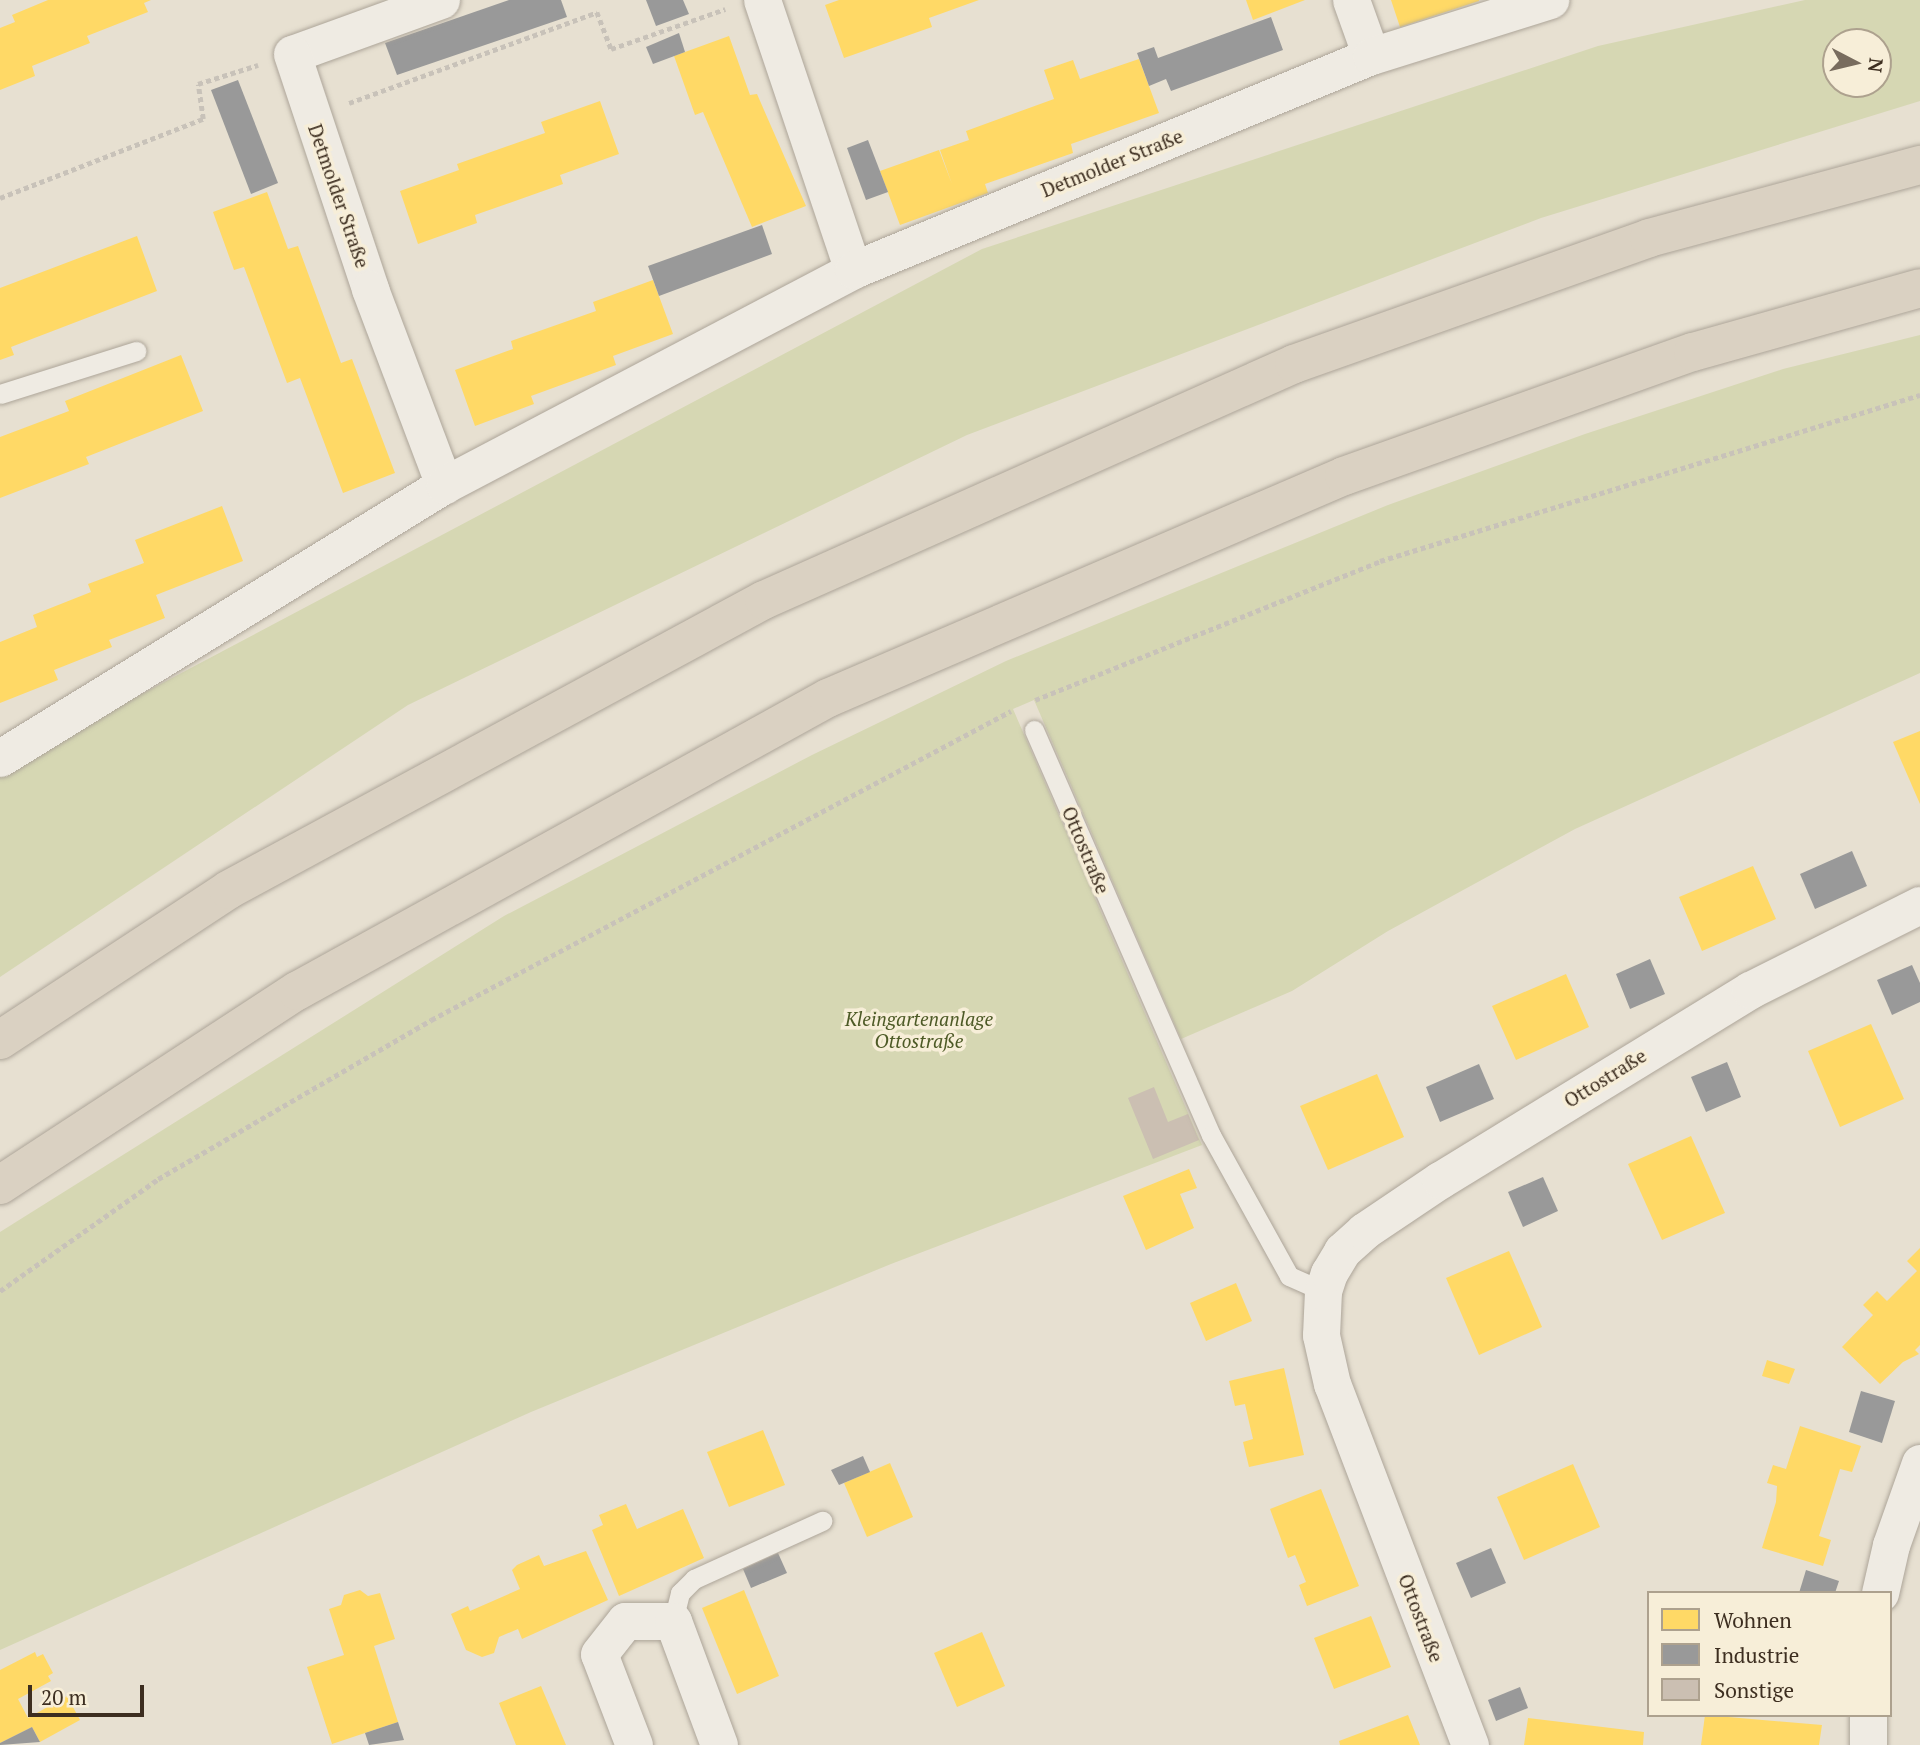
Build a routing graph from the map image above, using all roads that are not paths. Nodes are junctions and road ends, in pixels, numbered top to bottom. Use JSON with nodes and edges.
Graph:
{"nodes":[{"id":1,"x":441,"y":0,"type":"edge"},
{"id":2,"x":1351,"y":0,"type":"edge"},
{"id":3,"x":1550,"y":0,"type":"edge"},
{"id":4,"x":751,"y":2,"type":"edge"},
{"id":5,"x":1371,"y":56,"type":"junction"},
{"id":6,"x":1920,"y":165,"type":"edge"},
{"id":7,"x":853,"y":270,"type":"junction"},
{"id":8,"x":1920,"y":288,"type":"edge"},
{"id":9,"x":136,"y":351,"type":"dead end"},
{"id":10,"x":0,"y":394,"type":"edge"},
{"id":11,"x":444,"y":485,"type":"junction"},
{"id":12,"x":1034,"y":730,"type":"dead end"},
{"id":13,"x":0,"y":758,"type":"edge"},
{"id":14,"x":1920,"y":905,"type":"edge"},
{"id":15,"x":0,"y":1040,"type":"edge"},
{"id":16,"x":0,"y":1185,"type":"edge"},
{"id":17,"x":1323,"y":1291,"type":"junction"},
{"id":18,"x":1920,"y":1462,"type":"edge"},
{"id":19,"x":822,"y":1521,"type":"dead end"},
{"id":20,"x":1880,"y":1591,"type":"edge"},
{"id":21,"x":673,"y":1620,"type":"junction"},
{"id":22,"x":1868,"y":1717,"type":"edge"},
{"id":23,"x":634,"y":1745,"type":"edge"},
{"id":24,"x":719,"y":1745,"type":"edge"},
{"id":25,"x":1470,"y":1745,"type":"edge"},
{"id":26,"x":1868,"y":1745,"type":"edge"}],
"edges":[{"from":1,"to":11,"type":"street","name":"Detmolder Straße"},
{"from":2,"to":5,"type":"street"},
{"from":3,"to":5,"type":"street","name":"Detmolder Straße"},
{"from":4,"to":7,"type":"street"},
{"from":5,"to":7,"type":"street","name":"Detmolder Straße"},
{"from":6,"to":15,"type":"highway"},
{"from":7,"to":11,"type":"street","name":"Detmolder Straße"},
{"from":8,"to":16,"type":"highway"},
{"from":9,"to":10,"type":"lane"},
{"from":11,"to":13,"type":"street","name":"Detmolder Straße"},
{"from":12,"to":17,"type":"lane","name":"Ottostraße"},
{"from":14,"to":17,"type":"street","name":"Ottostraße"},
{"from":17,"to":25,"type":"street","name":"Ottostraße"},
{"from":18,"to":20,"type":"street"},
{"from":19,"to":21,"type":"lane"},
{"from":21,"to":23,"type":"street"},
{"from":21,"to":24,"type":"street"},
{"from":22,"to":26,"type":"street"}]}
